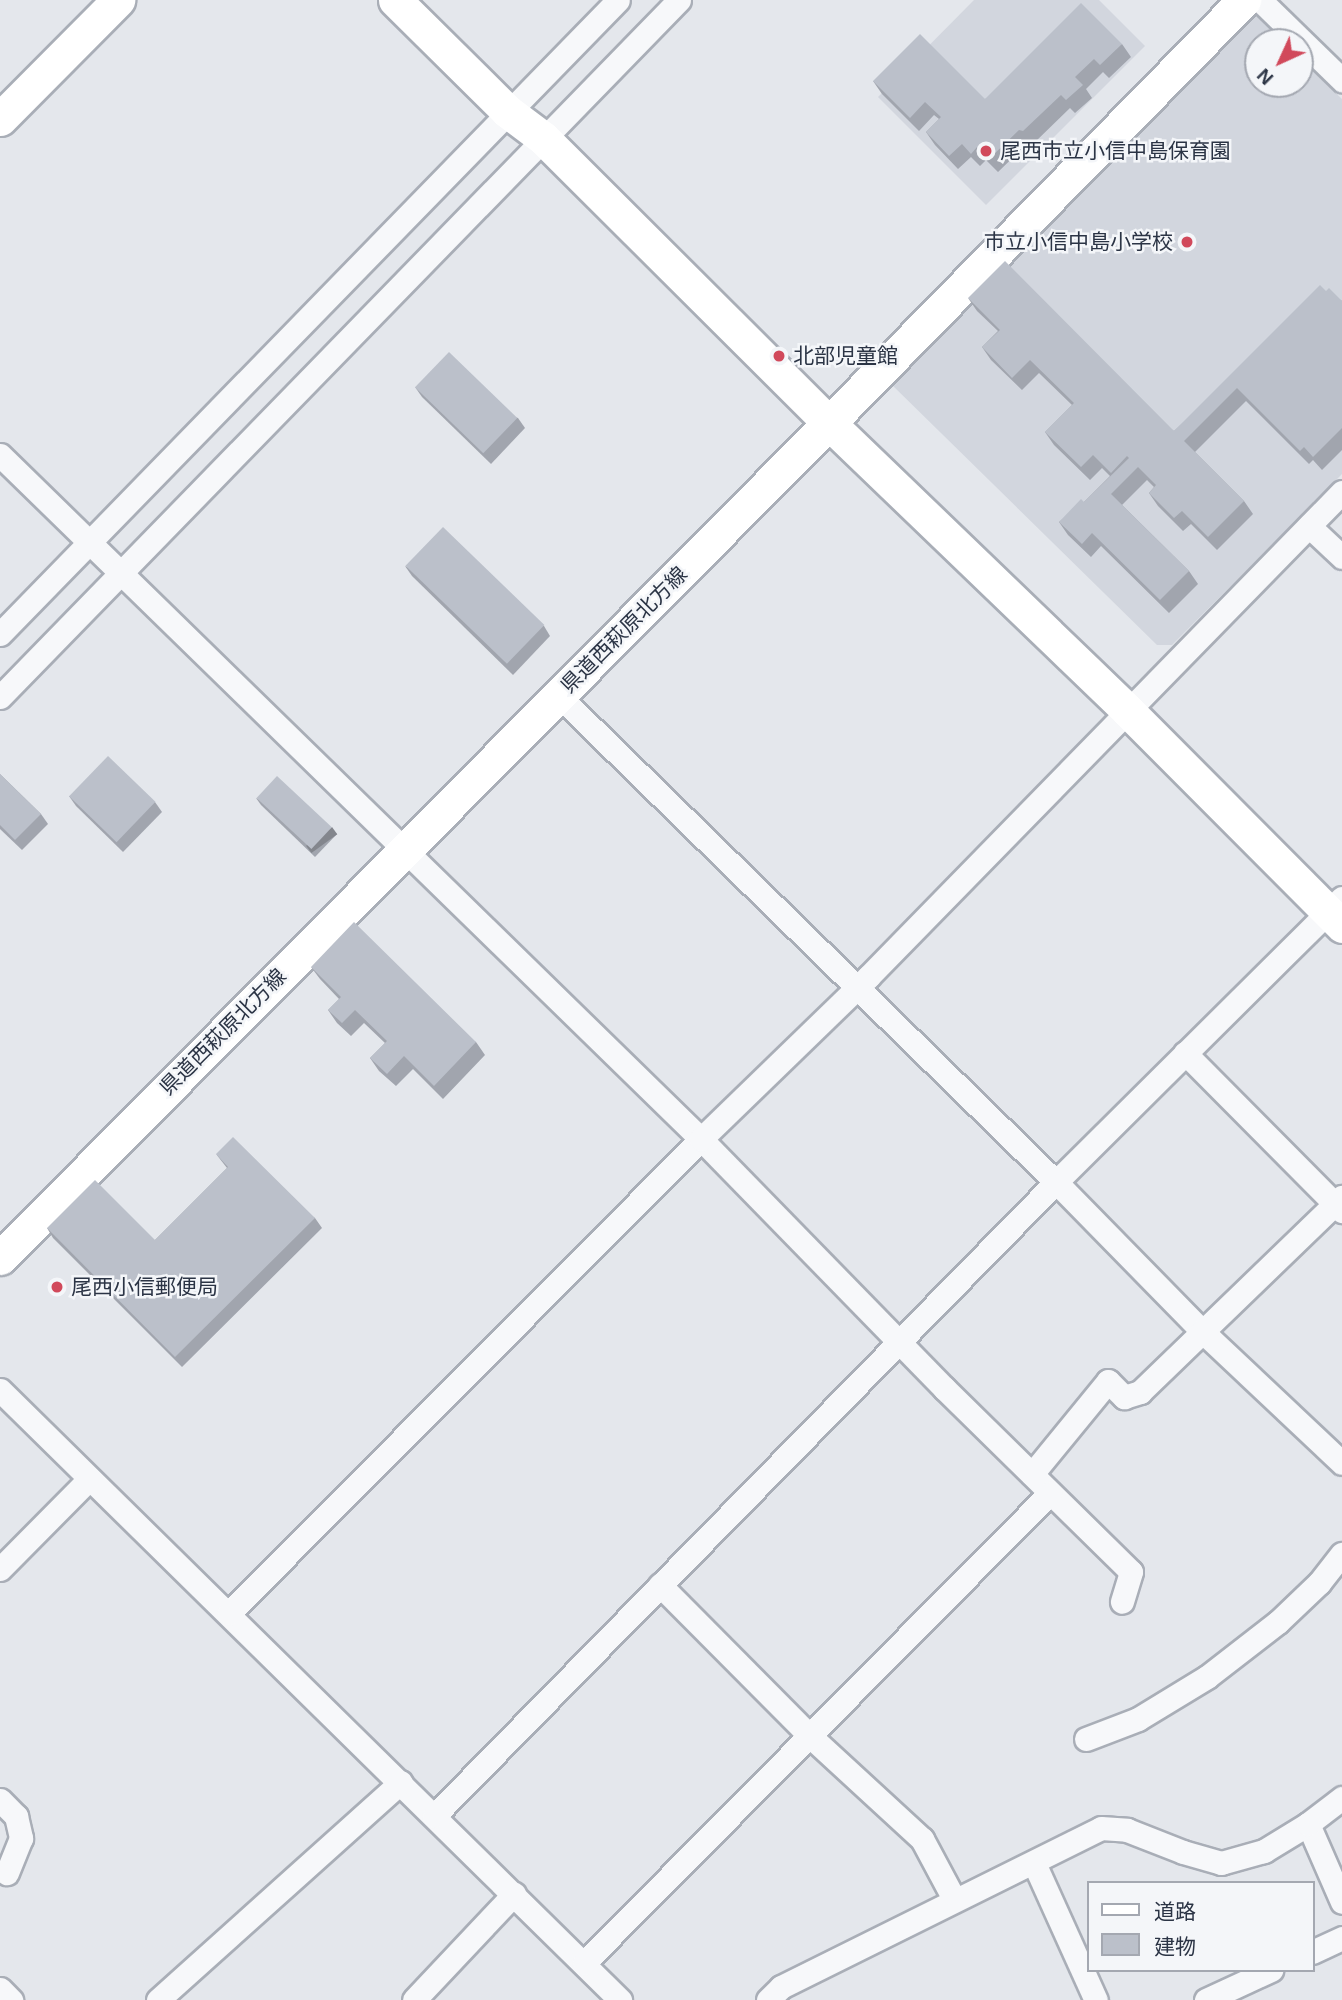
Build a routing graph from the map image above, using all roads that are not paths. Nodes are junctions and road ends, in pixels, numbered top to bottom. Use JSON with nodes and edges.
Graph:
{"nodes":[{"id":1,"x":118,"y":0,"type":"edge"},
{"id":2,"x":395,"y":0,"type":"edge"},
{"id":3,"x":618,"y":0,"type":"edge"},
{"id":4,"x":679,"y":0,"type":"edge"},
{"id":5,"x":1244,"y":0,"type":"edge"},
{"id":6,"x":1261,"y":0,"type":"edge"},
{"id":7,"x":1342,"y":80,"type":"edge"},
{"id":8,"x":507,"y":111,"type":"junction"},
{"id":9,"x":0,"y":119,"type":"edge"},
{"id":10,"x":543,"y":138,"type":"junction"},
{"id":11,"x":829,"y":423,"type":"junction"},
{"id":12,"x":0,"y":455,"type":"edge"},
{"id":13,"x":1342,"y":492,"type":"edge"},
{"id":14,"x":1309,"y":526,"type":"junction"},
{"id":15,"x":90,"y":541,"type":"junction"},
{"id":16,"x":1342,"y":557,"type":"edge"},
{"id":17,"x":123,"y":571,"type":"junction"},
{"id":18,"x":0,"y":634,"type":"edge"},
{"id":19,"x":559,"y":696,"type":"junction"},
{"id":20,"x":0,"y":697,"type":"edge"},
{"id":21,"x":1127,"y":710,"type":"junction"},
{"id":22,"x":404,"y":848,"type":"junction"},
{"id":23,"x":1337,"y":912,"type":"edge"},
{"id":24,"x":856,"y":989,"type":"junction"},
{"id":25,"x":1185,"y":1053,"type":"junction"},
{"id":26,"x":701,"y":1139,"type":"junction"},
{"id":27,"x":1056,"y":1182,"type":"junction"},
{"id":28,"x":1340,"y":1204,"type":"edge"},
{"id":29,"x":0,"y":1258,"type":"edge"},
{"id":30,"x":1202,"y":1331,"type":"junction"},
{"id":31,"x":901,"y":1342,"type":"junction"},
{"id":32,"x":0,"y":1390,"type":"edge"},
{"id":33,"x":1342,"y":1463,"type":"edge"},
{"id":34,"x":1032,"y":1474,"type":"junction"},
{"id":35,"x":89,"y":1479,"type":"junction"},
{"id":36,"x":1050,"y":1493,"type":"junction"},
{"id":37,"x":1342,"y":1554,"type":"edge"},
{"id":38,"x":0,"y":1569,"type":"edge"},
{"id":39,"x":660,"y":1586,"type":"junction"},
{"id":40,"x":1122,"y":1602,"type":"dead end"},
{"id":41,"x":229,"y":1613,"type":"junction"},
{"id":42,"x":811,"y":1737,"type":"junction"},
{"id":43,"x":1086,"y":1739,"type":"dead end"},
{"id":44,"x":401,"y":1782,"type":"junction"},
{"id":45,"x":1342,"y":1798,"type":"edge"},
{"id":46,"x":0,"y":1800,"type":"edge"},
{"id":47,"x":434,"y":1816,"type":"junction"},
{"id":48,"x":1308,"y":1824,"type":"junction"},
{"id":49,"x":1034,"y":1863,"type":"junction"},
{"id":50,"x":7,"y":1873,"type":"dead end"},
{"id":51,"x":514,"y":1895,"type":"junction"},
{"id":52,"x":954,"y":1899,"type":"junction"},
{"id":53,"x":1342,"y":1902,"type":"edge"},
{"id":54,"x":1342,"y":1938,"type":"edge"},
{"id":55,"x":1314,"y":1951,"type":"edge"},
{"id":56,"x":584,"y":1964,"type":"junction"},
{"id":57,"x":1267,"y":1972,"type":"edge"},
{"id":58,"x":0,"y":1989,"type":"edge"},
{"id":59,"x":11,"y":2000,"type":"edge"},
{"id":60,"x":158,"y":2000,"type":"edge"},
{"id":61,"x":414,"y":2000,"type":"edge"},
{"id":62,"x":620,"y":2000,"type":"edge"},
{"id":63,"x":768,"y":2000,"type":"edge"},
{"id":64,"x":1096,"y":2000,"type":"edge"},
{"id":65,"x":1206,"y":2000,"type":"edge"}],
"edges":[{"from":1,"to":9,"type":"main road"},
{"from":2,"to":8,"type":"main road"},
{"from":3,"to":8,"type":"street"},
{"from":4,"to":10,"type":"street"},
{"from":5,"to":11,"type":"main road","name":"県道西萩原北方線"},
{"from":6,"to":7,"type":"street"},
{"from":8,"to":10,"type":"main road"},
{"from":8,"to":15,"type":"street"},
{"from":10,"to":11,"type":"main road"},
{"from":10,"to":17,"type":"street"},
{"from":11,"to":19,"type":"main road","name":"県道西萩原北方線"},
{"from":11,"to":21,"type":"main road"},
{"from":12,"to":15,"type":"street"},
{"from":13,"to":14,"type":"street"},
{"from":14,"to":16,"type":"street"},
{"from":14,"to":21,"type":"street"},
{"from":15,"to":17,"type":"street"},
{"from":15,"to":18,"type":"street"},
{"from":17,"to":20,"type":"street"},
{"from":17,"to":22,"type":"street"},
{"from":19,"to":22,"type":"main road","name":"県道西萩原北方線"},
{"from":19,"to":24,"type":"street"},
{"from":21,"to":23,"type":"main road"},
{"from":21,"to":24,"type":"street"},
{"from":22,"to":26,"type":"street"},
{"from":22,"to":29,"type":"main road","name":"県道西萩原北方線"},
{"from":23,"to":25,"type":"street"},
{"from":24,"to":26,"type":"street"},
{"from":24,"to":27,"type":"street"},
{"from":25,"to":27,"type":"street"},
{"from":25,"to":28,"type":"street"},
{"from":26,"to":31,"type":"street"},
{"from":26,"to":41,"type":"street"},
{"from":27,"to":30,"type":"street"},
{"from":27,"to":31,"type":"street"},
{"from":28,"to":30,"type":"street"},
{"from":30,"to":33,"type":"street"},
{"from":30,"to":34,"type":"street"},
{"from":31,"to":34,"type":"street"},
{"from":31,"to":39,"type":"street"},
{"from":32,"to":35,"type":"street"},
{"from":34,"to":36,"type":"street"},
{"from":35,"to":38,"type":"street"},
{"from":35,"to":41,"type":"street"},
{"from":36,"to":40,"type":"street"},
{"from":36,"to":42,"type":"street"},
{"from":37,"to":43,"type":"street"},
{"from":39,"to":42,"type":"street"},
{"from":39,"to":47,"type":"street"},
{"from":41,"to":44,"type":"street"},
{"from":42,"to":52,"type":"street"},
{"from":42,"to":56,"type":"street"},
{"from":44,"to":47,"type":"street"},
{"from":44,"to":60,"type":"street"},
{"from":45,"to":48,"type":"street"},
{"from":46,"to":50,"type":"street"},
{"from":47,"to":51,"type":"street"},
{"from":48,"to":49,"type":"street"},
{"from":48,"to":53,"type":"street"},
{"from":49,"to":52,"type":"street"},
{"from":49,"to":64,"type":"street"},
{"from":51,"to":56,"type":"street"},
{"from":51,"to":61,"type":"street"},
{"from":52,"to":63,"type":"street"},
{"from":54,"to":55,"type":"street"},
{"from":56,"to":62,"type":"street"},
{"from":57,"to":65,"type":"street"},
{"from":58,"to":59,"type":"street"}]}
